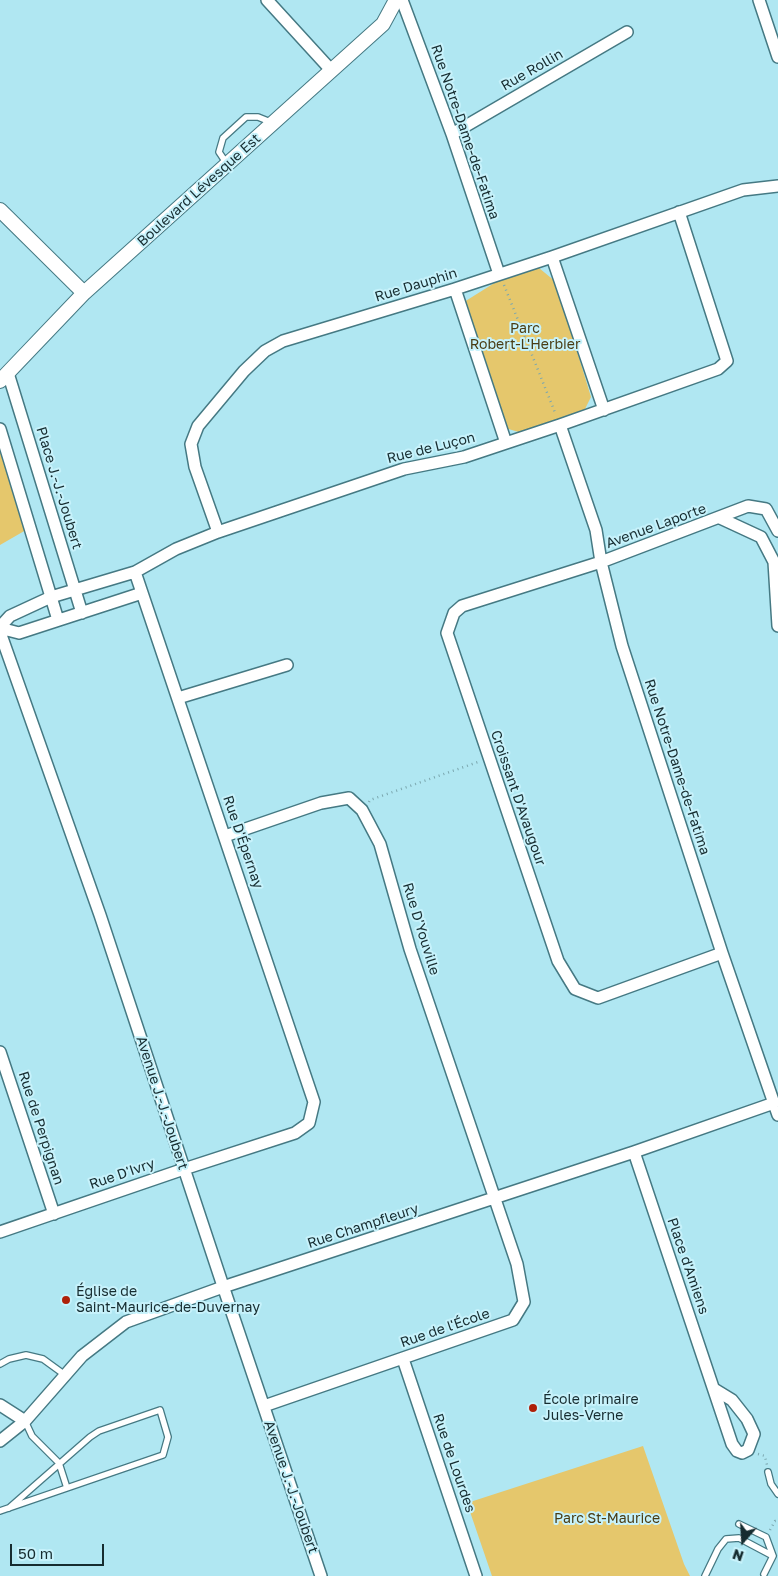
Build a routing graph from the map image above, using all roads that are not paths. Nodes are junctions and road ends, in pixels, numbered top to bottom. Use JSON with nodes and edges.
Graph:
{"nodes":[{"id":1,"x":267,"y":0,"type":"edge"},
{"id":2,"x":396,"y":0,"type":"edge"},
{"id":3,"x":402,"y":0,"type":"edge"},
{"id":4,"x":759,"y":0,"type":"edge"},
{"id":5,"x":627,"y":32,"type":"dead end"},
{"id":6,"x":774,"y":34,"type":"edge"},
{"id":7,"x":778,"y":57,"type":"edge"},
{"id":8,"x":331,"y":70,"type":"junction"},
{"id":9,"x":273,"y":123,"type":"junction"},
{"id":10,"x":452,"y":134,"type":"junction"},
{"id":11,"x":228,"y":164,"type":"junction"},
{"id":12,"x":778,"y":186,"type":"edge"},
{"id":13,"x":0,"y":210,"type":"edge"},
{"id":14,"x":680,"y":212,"type":"junction"},
{"id":15,"x":552,"y":257,"type":"junction"},
{"id":16,"x":499,"y":274,"type":"junction"},
{"id":17,"x":455,"y":289,"type":"junction"},
{"id":18,"x":84,"y":293,"type":"junction"},
{"id":19,"x":4,"y":377,"type":"edge"},
{"id":20,"x":604,"y":410,"type":"junction"},
{"id":21,"x":560,"y":425,"type":"junction"},
{"id":22,"x":0,"y":429,"type":"edge"},
{"id":23,"x":506,"y":443,"type":"junction"},
{"id":24,"x":720,"y":518,"type":"junction"},
{"id":25,"x":778,"y":531,"type":"edge"},
{"id":26,"x":218,"y":532,"type":"junction"},
{"id":27,"x":776,"y":559,"type":"edge"},
{"id":28,"x":601,"y":562,"type":"junction"},
{"id":29,"x":135,"y":572,"type":"junction"},
{"id":30,"x":75,"y":590,"type":"junction"},
{"id":31,"x":142,"y":593,"type":"junction"},
{"id":32,"x":51,"y":597,"type":"junction"},
{"id":33,"x":82,"y":613,"type":"junction"},
{"id":34,"x":58,"y":620,"type":"junction"},
{"id":35,"x":778,"y":626,"type":"edge"},
{"id":36,"x":0,"y":629,"type":"edge"},
{"id":37,"x":287,"y":665,"type":"dead end"},
{"id":38,"x":178,"y":698,"type":"junction"},
{"id":39,"x":225,"y":836,"type":"junction"},
{"id":40,"x":722,"y":953,"type":"junction"},
{"id":41,"x":0,"y":1052,"type":"edge"},
{"id":42,"x":774,"y":1103,"type":"junction"},
{"id":43,"x":778,"y":1115,"type":"edge"},
{"id":44,"x":309,"y":1122,"type":"joint"},
{"id":45,"x":634,"y":1152,"type":"junction"},
{"id":46,"x":184,"y":1169,"type":"junction"},
{"id":47,"x":496,"y":1198,"type":"junction"},
{"id":48,"x":54,"y":1214,"type":"junction"},
{"id":49,"x":0,"y":1232,"type":"edge"},
{"id":50,"x":223,"y":1287,"type":"junction"},
{"id":51,"x":403,"y":1358,"type":"junction"},
{"id":52,"x":0,"y":1364,"type":"edge"},
{"id":53,"x":66,"y":1375,"type":"junction"},
{"id":54,"x":714,"y":1389,"type":"junction"},
{"id":55,"x":0,"y":1404,"type":"edge"},
{"id":56,"x":264,"y":1406,"type":"junction"},
{"id":57,"x":25,"y":1421,"type":"junction"},
{"id":58,"x":0,"y":1440,"type":"edge"},
{"id":59,"x":59,"y":1463,"type":"junction"},
{"id":60,"x":768,"y":1472,"type":"dead end"},
{"id":61,"x":68,"y":1488,"type":"junction"},
{"id":62,"x":778,"y":1494,"type":"edge"},
{"id":63,"x":9,"y":1508,"type":"junction"},
{"id":64,"x":0,"y":1512,"type":"edge"},
{"id":65,"x":739,"y":1524,"type":"dead end"},
{"id":66,"x":773,"y":1556,"type":"junction"},
{"id":67,"x":765,"y":1575,"type":"edge"},
{"id":68,"x":321,"y":1576,"type":"edge"},
{"id":69,"x":476,"y":1576,"type":"edge"},
{"id":70,"x":705,"y":1576,"type":"edge"}],
"edges":[{"from":1,"to":8,"type":"street"},
{"from":2,"to":8,"type":"street","name":"Boulevard Lévesque Est"},
{"from":3,"to":10,"type":"street","name":"Rue Notre-Dame-de-Fatima"},
{"from":4,"to":6,"type":"street"},
{"from":5,"to":10,"type":"street","name":"Rue Rollin"},
{"from":6,"to":7,"type":"street"},
{"from":8,"to":9,"type":"street","name":"Boulevard Lévesque Est"},
{"from":9,"to":11,"type":"street","name":"Boulevard Lévesque Est"},
{"from":9,"to":11,"type":"lane"},
{"from":10,"to":16,"type":"street","name":"Rue Notre-Dame-de-Fatima"},
{"from":11,"to":18,"type":"street","name":"Boulevard Lévesque Est"},
{"from":12,"to":14,"type":"street","name":"Rue Dauphin"},
{"from":13,"to":18,"type":"street"},
{"from":14,"to":15,"type":"street","name":"Rue Dauphin"},
{"from":14,"to":20,"type":"street","name":"Rue de Luçon"},
{"from":15,"to":16,"type":"street","name":"Rue Dauphin"},
{"from":15,"to":20,"type":"street"},
{"from":16,"to":17,"type":"street","name":"Rue Dauphin"},
{"from":17,"to":23,"type":"street"},
{"from":17,"to":26,"type":"street","name":"Rue Dauphin"},
{"from":18,"to":19,"type":"street","name":"Boulevard Lévesque Est"},
{"from":19,"to":30,"type":"street","name":"Place J.-J.-Joubert"},
{"from":20,"to":21,"type":"street","name":"Rue de Luçon"},
{"from":21,"to":23,"type":"street","name":"Rue de Luçon"},
{"from":21,"to":28,"type":"street","name":"Rue Notre-Dame-de-Fatima"},
{"from":22,"to":32,"type":"street"},
{"from":23,"to":26,"type":"street","name":"Rue de Luçon"},
{"from":24,"to":25,"type":"street","name":"Avenue Laporte"},
{"from":24,"to":27,"type":"street","name":"Avenue Laporte"},
{"from":24,"to":28,"type":"street","name":"Avenue Laporte"},
{"from":26,"to":29,"type":"street","name":"Rue de Luçon"},
{"from":27,"to":35,"type":"street","name":"Avenue Laporte"},
{"from":28,"to":40,"type":"street","name":"Rue Notre-Dame-de-Fatima"},
{"from":28,"to":40,"type":"street","name":"Croissant D'Avaugour"},
{"from":29,"to":30,"type":"street","name":"Rue de Luçon"},
{"from":29,"to":31,"type":"street","name":"Rue D'Épernay"},
{"from":30,"to":32,"type":"street","name":"Rue de Luçon"},
{"from":30,"to":33,"type":"street","name":"Place J.-J.-Joubert"},
{"from":31,"to":33,"type":"street"},
{"from":31,"to":38,"type":"street","name":"Rue D'Épernay"},
{"from":32,"to":34,"type":"street"},
{"from":32,"to":36,"type":"street","name":"Rue de Luçon"},
{"from":33,"to":34,"type":"street"},
{"from":34,"to":36,"type":"street"},
{"from":36,"to":46,"type":"street","name":"Avenue J.-J.-Joubert"},
{"from":37,"to":38,"type":"street"},
{"from":38,"to":39,"type":"street","name":"Rue D'Épernay"},
{"from":39,"to":44,"type":"street","name":"Rue D'Épernay"},
{"from":39,"to":47,"type":"street","name":"Rue D'Youville"},
{"from":40,"to":42,"type":"street","name":"Rue Notre-Dame-de-Fatima"},
{"from":41,"to":48,"type":"street","name":"Rue de Perpignan"},
{"from":42,"to":43,"type":"street","name":"Rue Notre-Dame-de-Fatima"},
{"from":42,"to":45,"type":"street","name":"Rue Champfleury"},
{"from":44,"to":46,"type":"street","name":"Rue D'Ivry"},
{"from":45,"to":47,"type":"street","name":"Rue Champfleury"},
{"from":45,"to":54,"type":"street","name":"Place d'Amiens"},
{"from":46,"to":48,"type":"street","name":"Rue D'Ivry"},
{"from":46,"to":50,"type":"street","name":"Avenue J.-J.-Joubert"},
{"from":47,"to":50,"type":"street","name":"Rue Champfleury"},
{"from":47,"to":51,"type":"street","name":"Rue de l'École"},
{"from":48,"to":49,"type":"street","name":"Rue D'Ivry"},
{"from":50,"to":53,"type":"street","name":"Rue Champfleury"},
{"from":50,"to":56,"type":"street","name":"Avenue J.-J.-Joubert"},
{"from":51,"to":56,"type":"street","name":"Rue de l'École"},
{"from":51,"to":69,"type":"street","name":"Rue de Lourdes"},
{"from":52,"to":53,"type":"lane"},
{"from":53,"to":57,"type":"street","name":"Rue Champfleury"},
{"from":54,"to":54,"type":"street","name":"Place d'Amiens"},
{"from":55,"to":57,"type":"street"},
{"from":56,"to":68,"type":"street","name":"Avenue J.-J.-Joubert"},
{"from":57,"to":58,"type":"street","name":"Rue Champfleury"},
{"from":57,"to":59,"type":"lane"},
{"from":59,"to":61,"type":"lane"},
{"from":59,"to":61,"type":"lane"},
{"from":59,"to":63,"type":"lane"},
{"from":60,"to":62,"type":"lane"},
{"from":61,"to":63,"type":"lane"},
{"from":63,"to":64,"type":"lane"},
{"from":65,"to":66,"type":"lane"},
{"from":66,"to":67,"type":"lane"},
{"from":66,"to":70,"type":"lane"}]}
